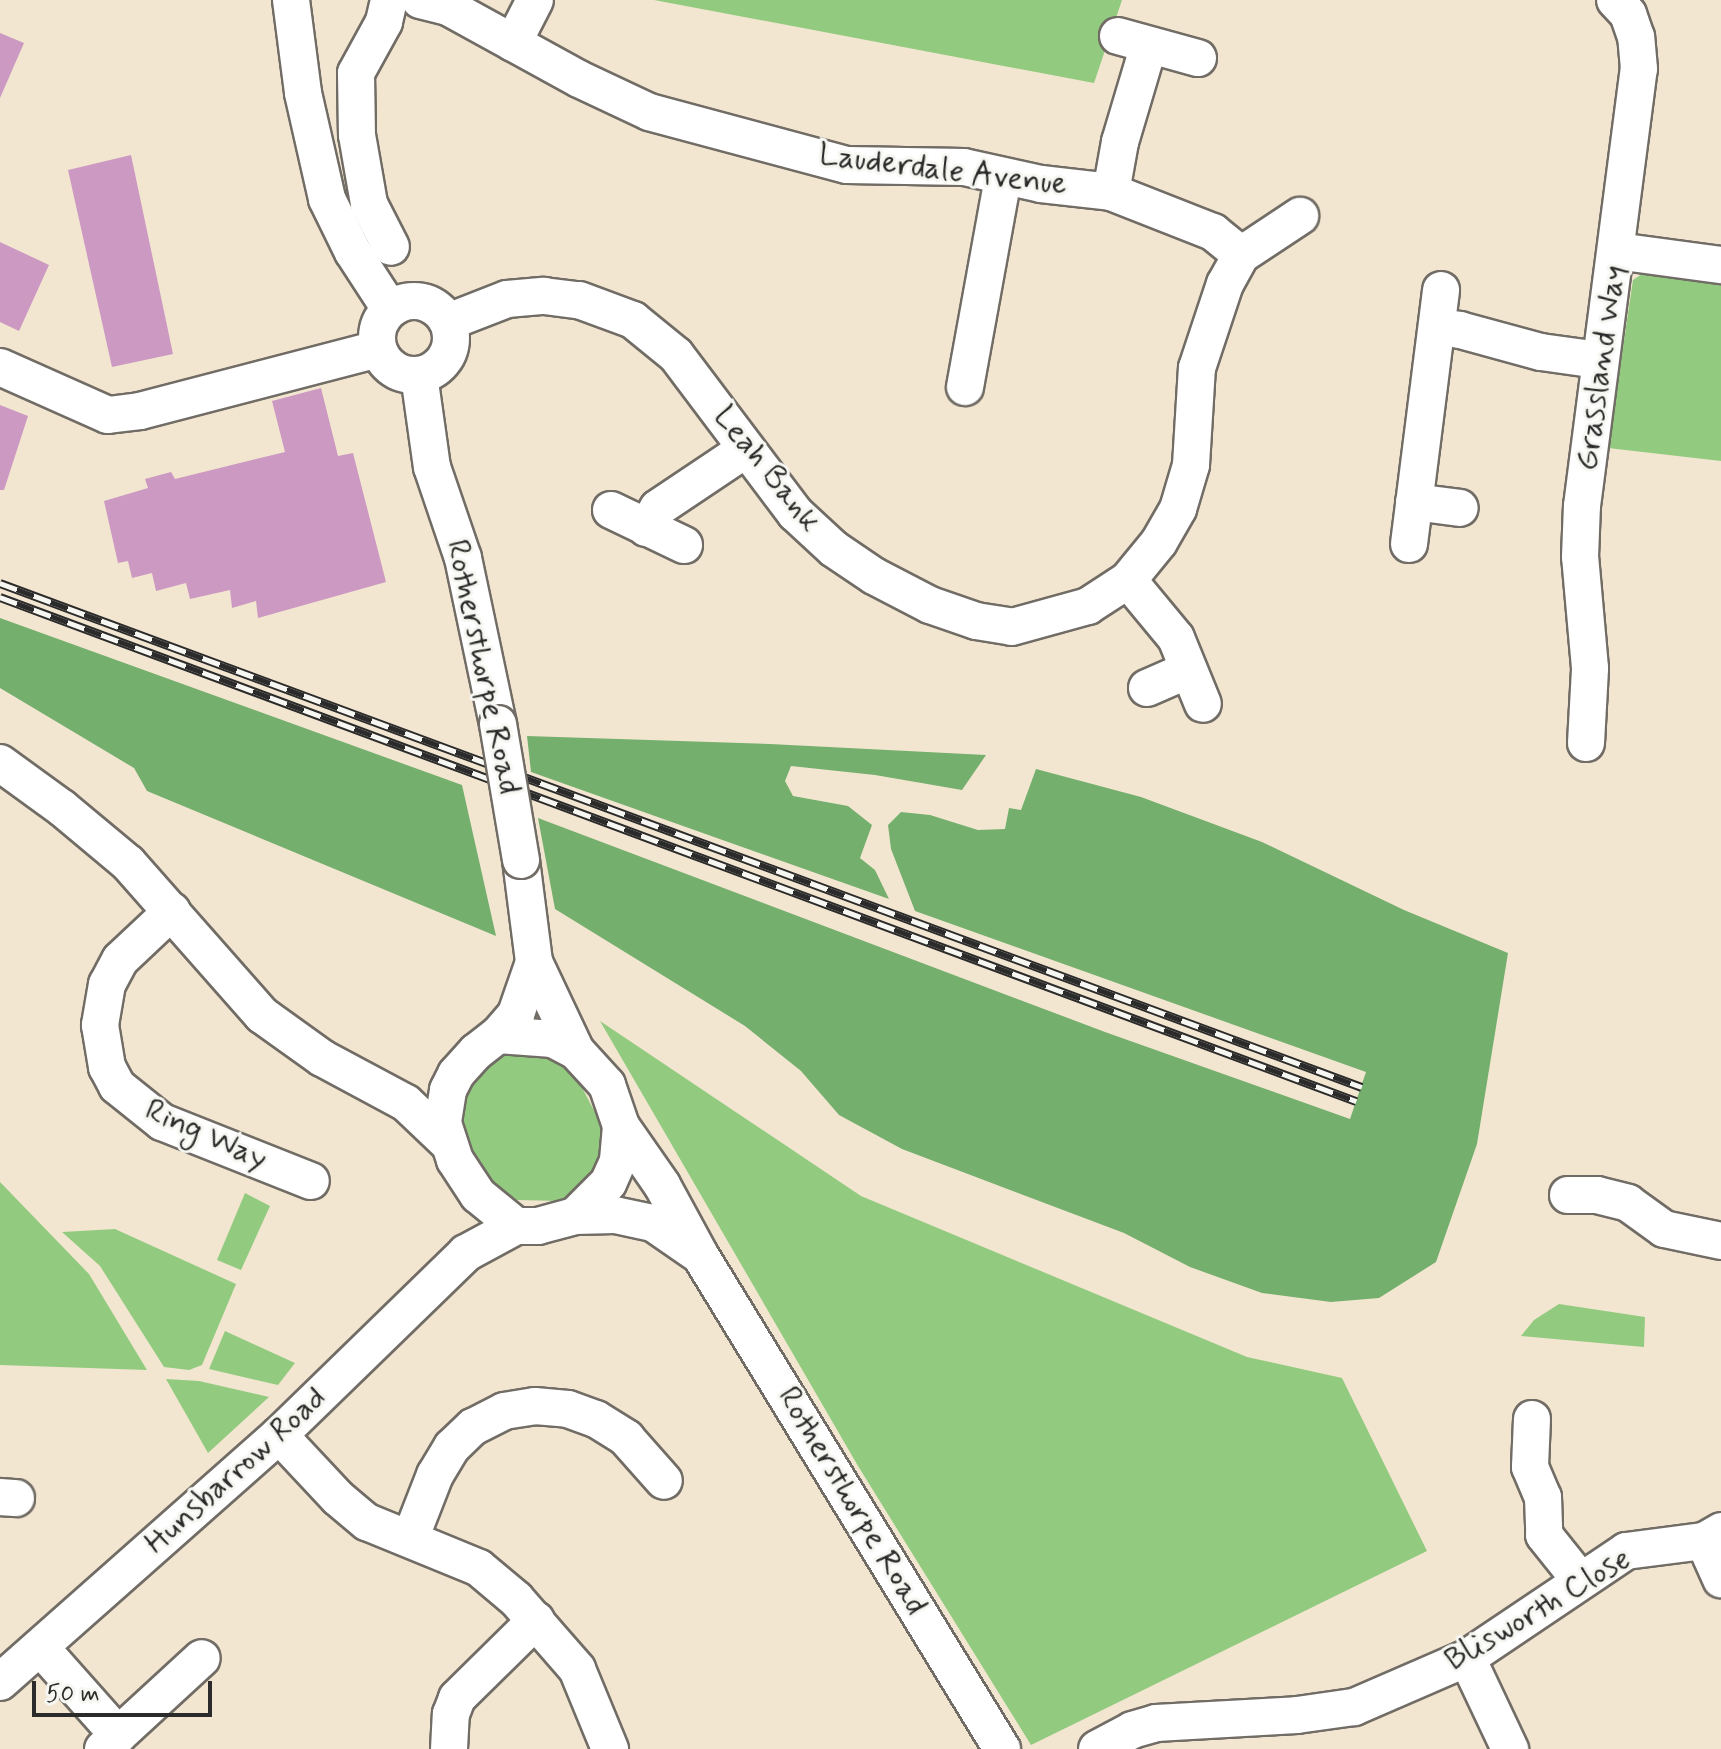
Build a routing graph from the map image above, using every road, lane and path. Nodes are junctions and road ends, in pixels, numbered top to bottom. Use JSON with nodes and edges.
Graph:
{"nodes":[{"id":1,"x":291,"y":0,"type":"edge"},
{"id":2,"x":389,"y":0,"type":"edge"},
{"id":3,"x":420,"y":0,"type":"edge"},
{"id":4,"x":535,"y":0,"type":"edge"},
{"id":5,"x":1615,"y":0,"type":"edge"},
{"id":6,"x":513,"y":43,"type":"junction"},
{"id":7,"x":1198,"y":58,"type":"dead end"},
{"id":8,"x":1003,"y":177,"type":"junction"},
{"id":9,"x":1111,"y":192,"type":"junction"},
{"id":10,"x":1300,"y":216,"type":"dead end"},
{"id":11,"x":391,"y":247,"type":"dead end"},
{"id":12,"x":1617,"y":251,"type":"junction"},
{"id":13,"x":1241,"y":255,"type":"junction"},
{"id":14,"x":1721,"y":265,"type":"edge"},
{"id":15,"x":1441,"y":290,"type":"dead end"},
{"id":16,"x":390,"y":309,"type":"junction"},
{"id":17,"x":448,"y":322,"type":"junction"},
{"id":18,"x":1437,"y":327,"type":"junction"},
{"id":19,"x":378,"y":349,"type":"junction"},
{"id":20,"x":1599,"y":360,"type":"junction"},
{"id":21,"x":0,"y":367,"type":"edge"},
{"id":22,"x":419,"y":375,"type":"junction"},
{"id":23,"x":965,"y":387,"type":"dead end"},
{"id":24,"x":746,"y":449,"type":"junction"},
{"id":25,"x":1414,"y":502,"type":"junction"},
{"id":26,"x":1460,"y":508,"type":"dead end"},
{"id":27,"x":611,"y":510,"type":"dead end"},
{"id":28,"x":646,"y":528,"type":"junction"},
{"id":29,"x":1409,"y":544,"type":"dead end"},
{"id":30,"x":684,"y":545,"type":"dead end"},
{"id":31,"x":1128,"y":580,"type":"junction"},
{"id":32,"x":1188,"y":670,"type":"junction"},
{"id":33,"x":1147,"y":688,"type":"dead end"},
{"id":34,"x":1203,"y":704,"type":"dead end"},
{"id":35,"x":1586,"y":743,"type":"dead end"},
{"id":36,"x":0,"y":763,"type":"edge"},
{"id":37,"x":172,"y":911,"type":"junction"},
{"id":38,"x":534,"y":962,"type":"junction"},
{"id":39,"x":498,"y":1035,"type":"junction"},
{"id":40,"x":576,"y":1051,"type":"junction"},
{"id":41,"x":456,"y":1074,"type":"junction"},
{"id":42,"x":366,"y":1079,"type":"junction"},
{"id":43,"x":621,"y":1126,"type":"junction"},
{"id":44,"x":448,"y":1143,"type":"junction"},
{"id":45,"x":311,"y":1181,"type":"dead end"},
{"id":46,"x":478,"y":1195,"type":"junction"},
{"id":47,"x":1568,"y":1195,"type":"dead end"},
{"id":48,"x":575,"y":1216,"type":"junction"},
{"id":49,"x":516,"y":1226,"type":"junction"},
{"id":50,"x":1721,"y":1241,"type":"edge"},
{"id":51,"x":466,"y":1253,"type":"junction"},
{"id":52,"x":700,"y":1255,"type":"junction"},
{"id":53,"x":1532,"y":1419,"type":"dead end"},
{"id":54,"x":279,"y":1435,"type":"junction"},
{"id":55,"x":664,"y":1481,"type":"dead end"},
{"id":56,"x":1713,"y":1536,"type":"edge"},
{"id":57,"x":410,"y":1539,"type":"junction"},
{"id":58,"x":1721,"y":1579,"type":"edge"},
{"id":59,"x":1580,"y":1580,"type":"junction"},
{"id":60,"x":536,"y":1620,"type":"junction"},
{"id":61,"x":40,"y":1647,"type":"junction"},
{"id":62,"x":202,"y":1658,"type":"dead end"},
{"id":63,"x":1467,"y":1658,"type":"junction"},
{"id":64,"x":4,"y":1670,"type":"edge"},
{"id":65,"x":1247,"y":1734,"type":"edge"},
{"id":66,"x":111,"y":1742,"type":"edge"},
{"id":67,"x":449,"y":1749,"type":"edge"},
{"id":68,"x":610,"y":1749,"type":"edge"},
{"id":69,"x":1002,"y":1749,"type":"edge"},
{"id":70,"x":1097,"y":1749,"type":"edge"},
{"id":71,"x":1510,"y":1749,"type":"edge"}],
"edges":[{"from":1,"to":16,"type":"street"},
{"from":2,"to":11,"type":"street"},
{"from":3,"to":6,"type":"street","name":"Lauderdale Avenue"},
{"from":4,"to":6,"type":"street"},
{"from":5,"to":12,"type":"street","name":"Grassland Way"},
{"from":6,"to":8,"type":"street","name":"Lauderdale Avenue"},
{"from":7,"to":9,"type":"street"},
{"from":8,"to":9,"type":"street","name":"Lauderdale Avenue"},
{"from":8,"to":23,"type":"street"},
{"from":9,"to":13,"type":"street","name":"Lauderdale Avenue"},
{"from":10,"to":13,"type":"street"},
{"from":12,"to":14,"type":"street"},
{"from":12,"to":20,"type":"street","name":"Grassland Way"},
{"from":13,"to":31,"type":"street","name":"Leah Bank"},
{"from":15,"to":18,"type":"street"},
{"from":16,"to":17,"type":"street"},
{"from":16,"to":19,"type":"street"},
{"from":17,"to":22,"type":"street"},
{"from":17,"to":24,"type":"street","name":"Leah Bank"},
{"from":18,"to":20,"type":"street"},
{"from":18,"to":25,"type":"street"},
{"from":19,"to":21,"type":"street"},
{"from":19,"to":22,"type":"street"},
{"from":20,"to":35,"type":"street","name":"Grassland Way"},
{"from":22,"to":38,"type":"street","name":"Rothersthorpe Road","bridge":true},
{"from":24,"to":28,"type":"street"},
{"from":24,"to":31,"type":"street","name":"Leah Bank"},
{"from":25,"to":26,"type":"street"},
{"from":25,"to":29,"type":"street"},
{"from":27,"to":28,"type":"street"},
{"from":28,"to":30,"type":"street"},
{"from":31,"to":32,"type":"street"},
{"from":32,"to":33,"type":"street"},
{"from":32,"to":34,"type":"street"},
{"from":36,"to":37,"type":"street"},
{"from":37,"to":42,"type":"street"},
{"from":37,"to":45,"type":"street","name":"Ring Way"},
{"from":38,"to":39,"type":"street"},
{"from":38,"to":40,"type":"street"},
{"from":39,"to":40,"type":"street","name":"Rothersthorpe Road"},
{"from":39,"to":41,"type":"street"},
{"from":40,"to":43,"type":"street","name":"Rothersthorpe Road"},
{"from":41,"to":42,"type":"street"},
{"from":41,"to":44,"type":"street"},
{"from":42,"to":44,"type":"street"},
{"from":43,"to":48,"type":"street","name":"Rothersthorpe Road"},
{"from":43,"to":52,"type":"street","name":"Rothersthorpe Road"},
{"from":44,"to":46,"type":"street"},
{"from":46,"to":49,"type":"street"},
{"from":46,"to":51,"type":"street"},
{"from":47,"to":50,"type":"street"},
{"from":48,"to":49,"type":"street","name":"Rothersthorpe Road"},
{"from":48,"to":52,"type":"street","name":"Rothersthorpe Road"},
{"from":49,"to":51,"type":"street","name":"Hunsbarrow Road"},
{"from":51,"to":54,"type":"street","name":"Hunsbarrow Road"},
{"from":52,"to":69,"type":"street","name":"Rothersthorpe Road"},
{"from":53,"to":59,"type":"street"},
{"from":54,"to":57,"type":"street"},
{"from":54,"to":61,"type":"street","name":"Hunsbarrow Road"},
{"from":55,"to":57,"type":"street"},
{"from":56,"to":58,"type":"street","name":"Blisworth Close"},
{"from":56,"to":59,"type":"street","name":"Blisworth Close"},
{"from":57,"to":60,"type":"street"},
{"from":59,"to":63,"type":"street","name":"Blisworth Close"},
{"from":60,"to":67,"type":"street"},
{"from":60,"to":68,"type":"street"},
{"from":61,"to":64,"type":"street","name":"Hunsbarrow Road"},
{"from":61,"to":66,"type":"street"},
{"from":62,"to":66,"type":"street"},
{"from":63,"to":65,"type":"street","name":"Blisworth Close"},
{"from":63,"to":71,"type":"street"},
{"from":65,"to":70,"type":"street","name":"Blisworth Close"}]}
